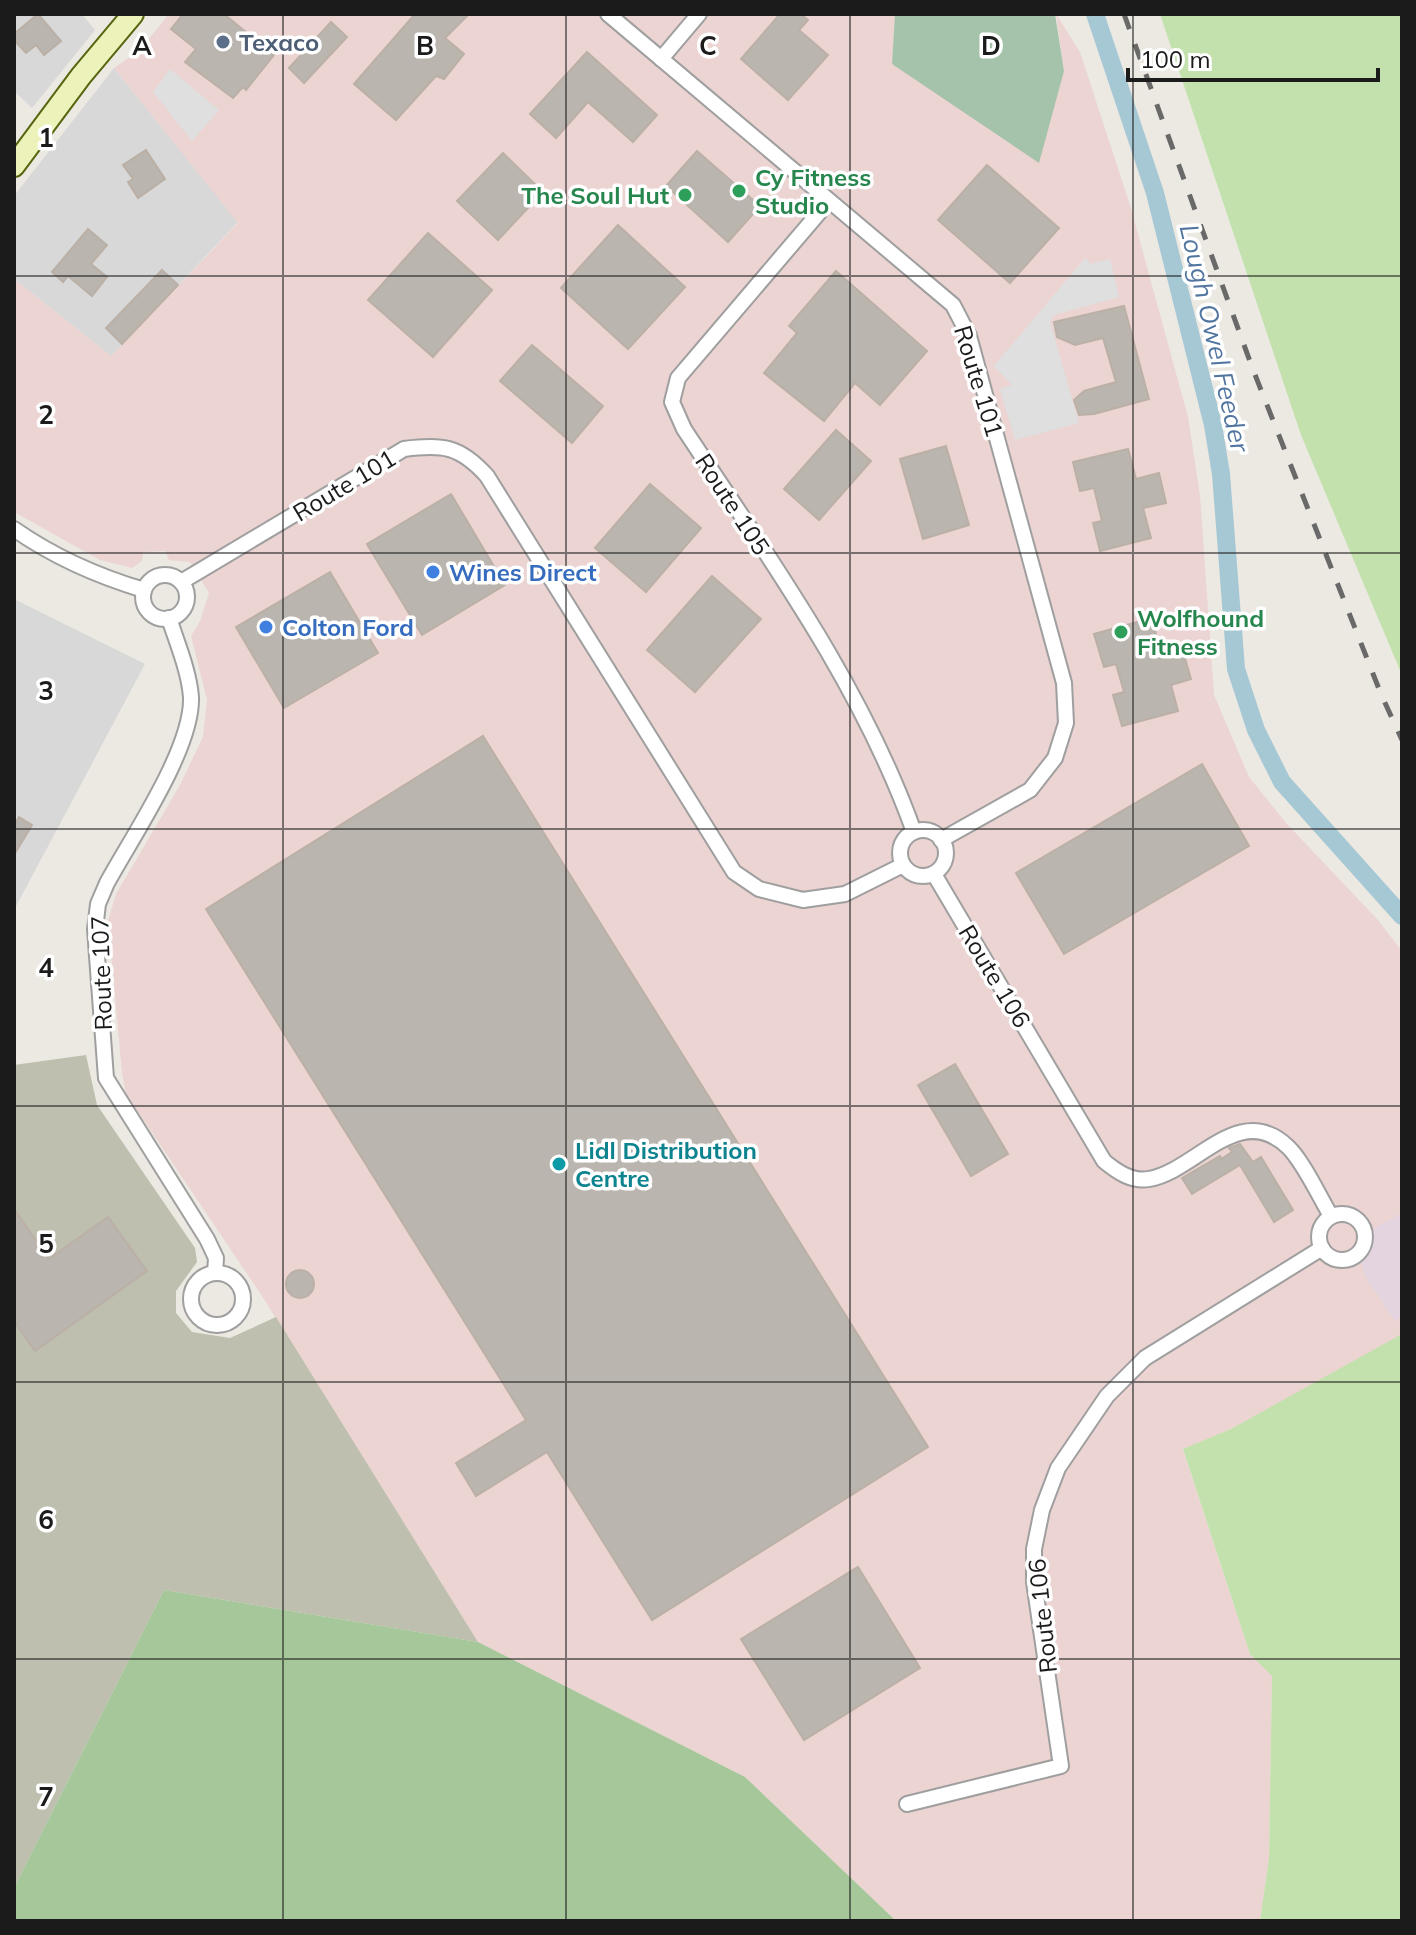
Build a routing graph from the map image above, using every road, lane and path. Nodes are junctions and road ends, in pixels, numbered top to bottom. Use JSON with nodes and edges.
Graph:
{"nodes":[{"id":1,"x":133,"y":14,"type":"edge"},
{"id":2,"x":608,"y":14,"type":"edge"},
{"id":3,"x":699,"y":14,"type":"edge"},
{"id":4,"x":661,"y":59,"type":"junction"},
{"id":5,"x":14,"y":166,"type":"edge"},
{"id":6,"x":829,"y":201,"type":"junction"},
{"id":7,"x":14,"y":529,"type":"edge"},
{"id":8,"x":181,"y":582,"type":"junction"},
{"id":9,"x":144,"y":590,"type":"junction"},
{"id":10,"x":169,"y":618,"type":"junction"},
{"id":11,"x":914,"y":832,"type":"junction"},
{"id":12,"x":941,"y":840,"type":"junction"},
{"id":13,"x":903,"y":865,"type":"junction"},
{"id":14,"x":934,"y":874,"type":"junction"},
{"id":15,"x":1331,"y":1216,"type":"junction"},
{"id":16,"x":1322,"y":1248,"type":"junction"},
{"id":17,"x":215,"y":1273,"type":"dead end"},
{"id":18,"x":907,"y":1804,"type":"dead end"}],
"edges":[{"from":1,"to":5,"type":"main road"},
{"from":2,"to":4,"type":"street","name":"Route 101"},
{"from":3,"to":4,"type":"street"},
{"from":4,"to":6,"type":"street","name":"Route 101"},
{"from":6,"to":11,"type":"street","name":"Route 105"},
{"from":6,"to":12,"type":"street","name":"Route 101"},
{"from":7,"to":9,"type":"street"},
{"from":8,"to":9,"type":"street"},
{"from":8,"to":10,"type":"street"},
{"from":8,"to":13,"type":"street","name":"Route 101"},
{"from":9,"to":10,"type":"street"},
{"from":10,"to":17,"type":"street","name":"Route 107"},
{"from":11,"to":12,"type":"street"},
{"from":11,"to":13,"type":"street"},
{"from":12,"to":14,"type":"street"},
{"from":13,"to":14,"type":"street"},
{"from":14,"to":15,"type":"street","name":"Route 106"},
{"from":15,"to":16,"type":"street"},
{"from":15,"to":16,"type":"street"},
{"from":16,"to":18,"type":"street","name":"Route 106"}]}
